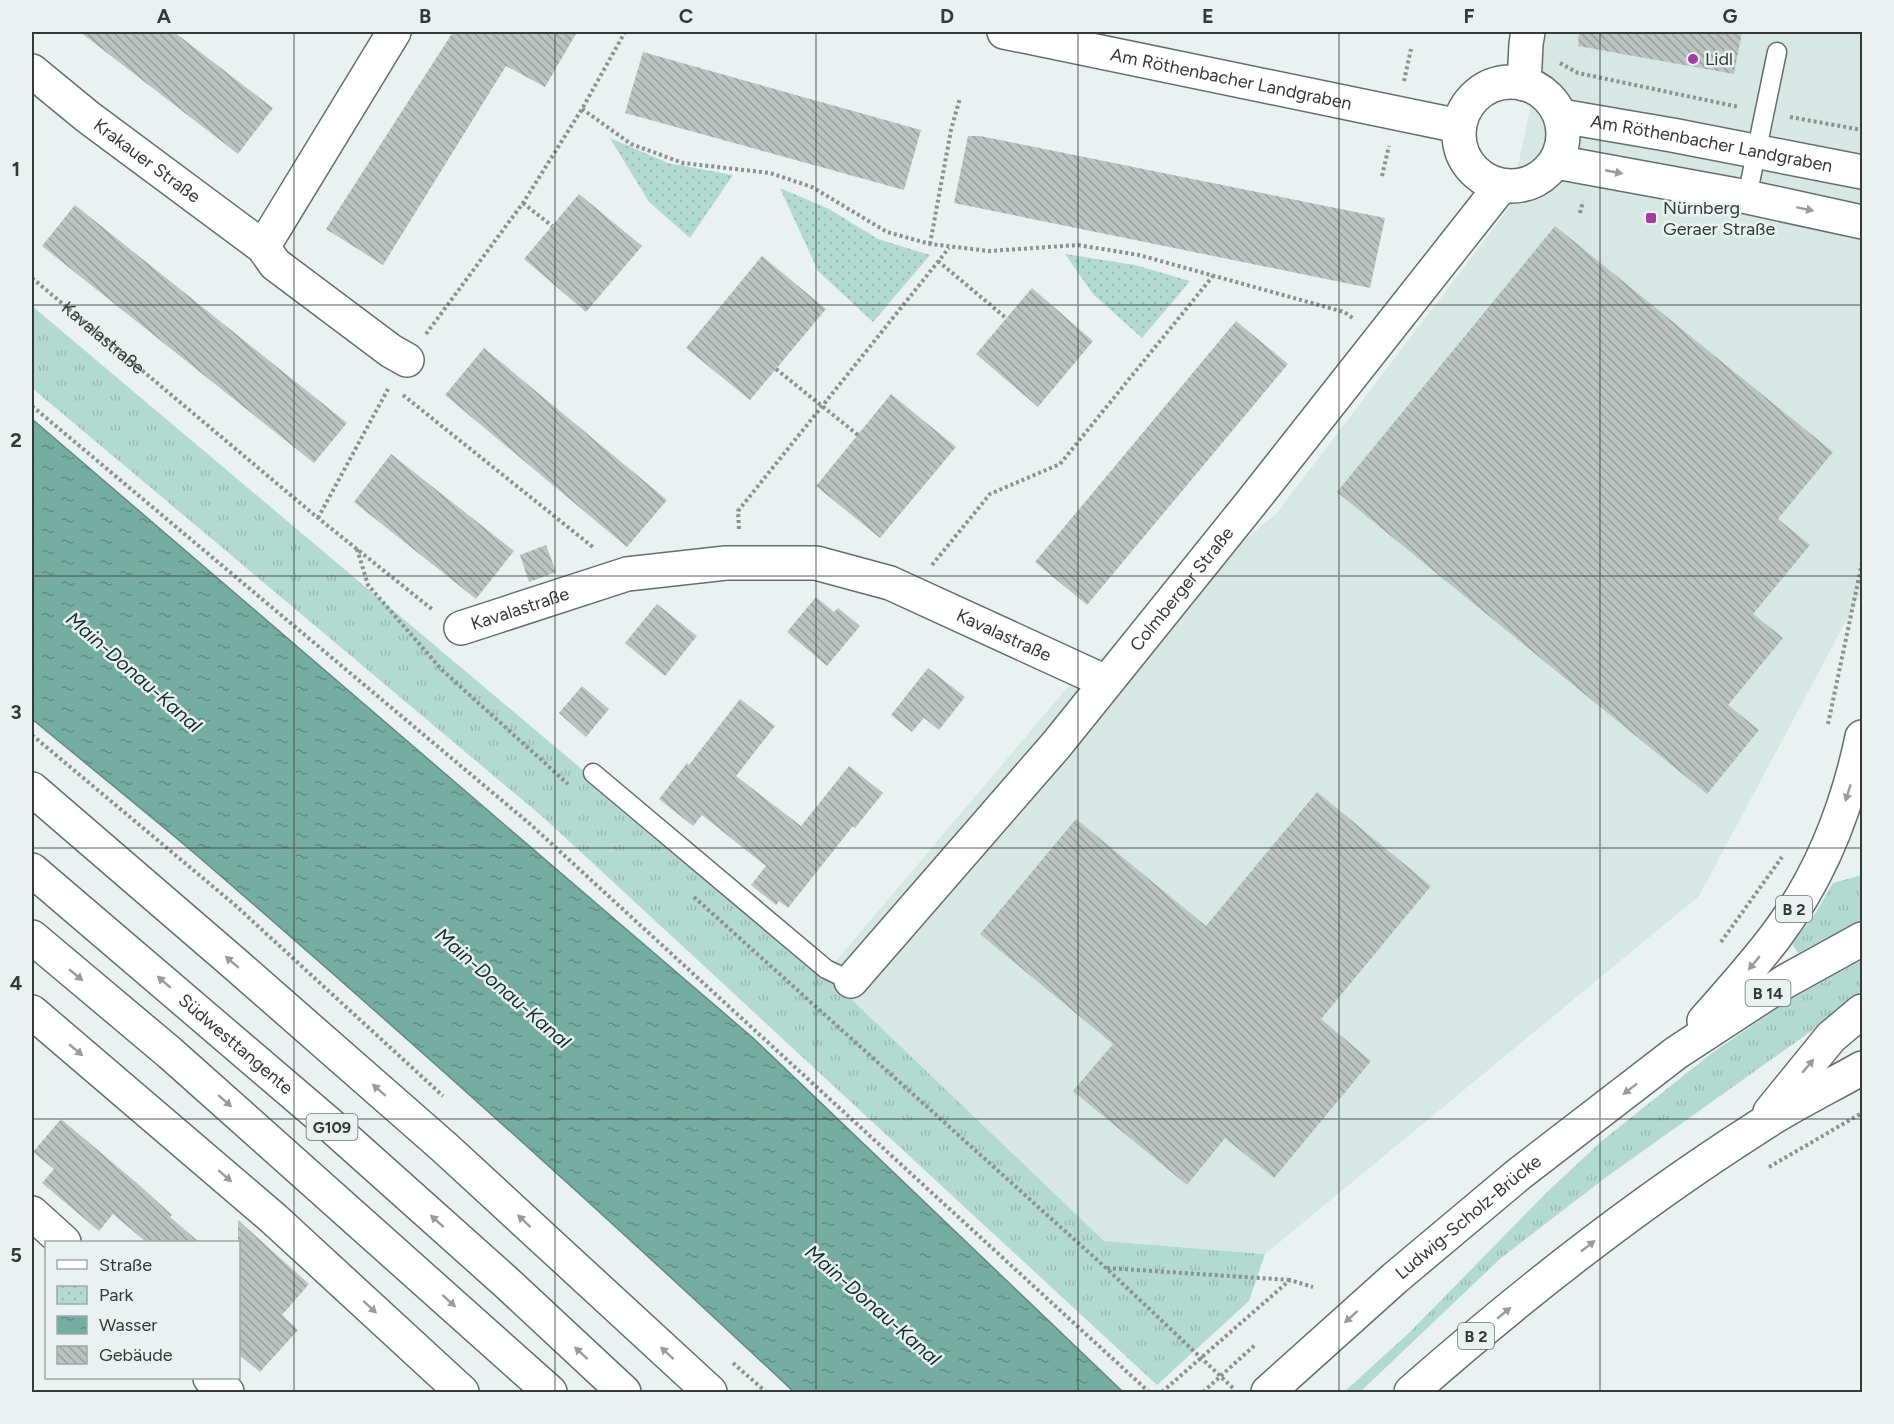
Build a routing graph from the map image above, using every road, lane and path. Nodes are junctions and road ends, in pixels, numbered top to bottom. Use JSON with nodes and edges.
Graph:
{"nodes":[{"id":1,"x":394,"y":32,"type":"edge"},
{"id":2,"x":625,"y":32,"type":"edge"},
{"id":3,"x":1004,"y":32,"type":"edge"},
{"id":4,"x":1527,"y":38,"type":"edge"},
{"id":5,"x":1778,"y":52,"type":"dead end"},
{"id":6,"x":32,"y":71,"type":"edge"},
{"id":7,"x":1524,"y":84,"type":"junction"},
{"id":8,"x":960,"y":98,"type":"dead end"},
{"id":9,"x":582,"y":109,"type":"junction"},
{"id":10,"x":1765,"y":113,"type":"junction"},
{"id":11,"x":1561,"y":116,"type":"junction"},
{"id":12,"x":1459,"y":126,"type":"junction"},
{"id":13,"x":1863,"y":130,"type":"edge"},
{"id":14,"x":1757,"y":151,"type":"junction"},
{"id":15,"x":1556,"y":162,"type":"junction"},
{"id":16,"x":1863,"y":172,"type":"edge"},
{"id":17,"x":1501,"y":186,"type":"junction"},
{"id":18,"x":1747,"y":197,"type":"junction"},
{"id":19,"x":523,"y":203,"type":"junction"},
{"id":20,"x":1863,"y":222,"type":"edge"},
{"id":21,"x":552,"y":226,"type":"dead end"},
{"id":22,"x":930,"y":244,"type":"junction"},
{"id":23,"x":263,"y":247,"type":"junction"},
{"id":24,"x":950,"y":247,"type":"junction"},
{"id":25,"x":938,"y":261,"type":"junction"},
{"id":26,"x":1213,"y":276,"type":"junction"},
{"id":27,"x":32,"y":278,"type":"edge"},
{"id":28,"x":1006,"y":318,"type":"dead end"},
{"id":29,"x":1381,"y":338,"type":"junction"},
{"id":30,"x":776,"y":369,"type":"dead end"},
{"id":31,"x":399,"y":372,"type":"junction"},
{"id":32,"x":32,"y":406,"type":"edge"},
{"id":33,"x":823,"y":406,"type":"junction"},
{"id":34,"x":858,"y":435,"type":"dead end"},
{"id":35,"x":318,"y":518,"type":"junction"},
{"id":36,"x":357,"y":549,"type":"junction"},
{"id":37,"x":742,"y":563,"type":"junction"},
{"id":38,"x":1863,"y":563,"type":"edge"},
{"id":39,"x":627,"y":574,"type":"junction"},
{"id":40,"x":909,"y":592,"type":"junction"},
{"id":41,"x":461,"y":628,"type":"joint"},
{"id":42,"x":1106,"y":682,"type":"junction"},
{"id":43,"x":1826,"y":735,"type":"dead end"},
{"id":44,"x":1863,"y":737,"type":"edge"},
{"id":45,"x":592,"y":773,"type":"dead end"},
{"id":46,"x":32,"y":789,"type":"edge"},
{"id":47,"x":575,"y":790,"type":"dead end"},
{"id":48,"x":1782,"y":856,"type":"dead end"},
{"id":49,"x":32,"y":870,"type":"edge"},
{"id":50,"x":690,"y":893,"type":"dead end"},
{"id":51,"x":32,"y":937,"type":"edge"},
{"id":52,"x":1863,"y":939,"type":"edge"},
{"id":53,"x":1721,"y":942,"type":"dead end"},
{"id":54,"x":851,"y":981,"type":"joint"},
{"id":55,"x":1863,"y":1011,"type":"edge"},
{"id":56,"x":32,"y":1012,"type":"edge"},
{"id":57,"x":1676,"y":1053,"type":"junction"},
{"id":58,"x":1863,"y":1068,"type":"edge"},
{"id":59,"x":1863,"y":1113,"type":"edge"},
{"id":60,"x":1757,"y":1127,"type":"junction"},
{"id":61,"x":1769,"y":1167,"type":"dead end"},
{"id":62,"x":32,"y":1213,"type":"edge"},
{"id":63,"x":63,"y":1241,"type":"edge"},
{"id":64,"x":1106,"y":1268,"type":"junction"},
{"id":65,"x":1290,"y":1280,"type":"junction"},
{"id":66,"x":1313,"y":1287,"type":"dead end"},
{"id":67,"x":1255,"y":1345,"type":"dead end"},
{"id":68,"x":1203,"y":1359,"type":"junction"},
{"id":69,"x":212,"y":1379,"type":"edge"},
{"id":70,"x":1276,"y":1384,"type":"edge"},
{"id":71,"x":452,"y":1388,"type":"edge"},
{"id":72,"x":227,"y":1392,"type":"edge"},
{"id":73,"x":550,"y":1392,"type":"edge"},
{"id":74,"x":624,"y":1392,"type":"edge"},
{"id":75,"x":710,"y":1392,"type":"edge"},
{"id":76,"x":1149,"y":1392,"type":"edge"},
{"id":77,"x":1162,"y":1392,"type":"edge"},
{"id":78,"x":1203,"y":1392,"type":"edge"},
{"id":79,"x":1238,"y":1392,"type":"edge"},
{"id":80,"x":1412,"y":1392,"type":"edge"}],
"edges":[{"from":1,"to":23,"type":"main road"},
{"from":2,"to":9,"type":"path"},
{"from":3,"to":12,"type":"main road","name":"Am Röthenbacher Landgraben"},
{"from":4,"to":7,"type":"main road"},
{"from":4,"to":10,"type":"path"},
{"from":5,"to":10,"type":"lane"},
{"from":6,"to":23,"type":"main road","name":"Krakauer Straße"},
{"from":7,"to":11,"type":"main road"},
{"from":7,"to":12,"type":"main road"},
{"from":8,"to":22,"type":"path"},
{"from":9,"to":19,"type":"path"},
{"from":9,"to":22,"type":"path"},
{"from":10,"to":13,"type":"path"},
{"from":10,"to":14,"type":"lane"},
{"from":11,"to":14,"type":"main road","name":"Am Röthenbacher Landgraben"},
{"from":11,"to":15,"type":"main road"},
{"from":12,"to":17,"type":"main road"},
{"from":14,"to":16,"type":"main road","name":"Am Röthenbacher Landgraben"},
{"from":14,"to":18,"type":"lane"},
{"from":15,"to":17,"type":"main road"},
{"from":15,"to":18,"type":"main road","one_way":true},
{"from":17,"to":29,"type":"main road","name":"Colmberger Straße"},
{"from":18,"to":20,"type":"main road","one_way":true},
{"from":19,"to":21,"type":"path"},
{"from":19,"to":31,"type":"path"},
{"from":22,"to":24,"type":"path"},
{"from":23,"to":31,"type":"main road","name":"Krakauer Straße"},
{"from":24,"to":25,"type":"path"},
{"from":24,"to":26,"type":"path"},
{"from":25,"to":28,"type":"path"},
{"from":25,"to":33,"type":"path"},
{"from":26,"to":29,"type":"path"},
{"from":26,"to":40,"type":"path"},
{"from":27,"to":35,"type":"path","name":"Kavalastraße"},
{"from":29,"to":42,"type":"main road","name":"Colmberger Straße"},
{"from":30,"to":33,"type":"path"},
{"from":31,"to":35,"type":"path"},
{"from":31,"to":39,"type":"path"},
{"from":32,"to":76,"type":"path"},
{"from":33,"to":34,"type":"path"},
{"from":33,"to":37,"type":"path"},
{"from":35,"to":36,"type":"path","name":"Kavalastraße"},
{"from":36,"to":41,"type":"path","name":"Kavalastraße"},
{"from":36,"to":47,"type":"path"},
{"from":37,"to":39,"type":"main road","name":"Kavalastraße"},
{"from":37,"to":40,"type":"main road","name":"Kavalastraße"},
{"from":38,"to":43,"type":"path"},
{"from":39,"to":41,"type":"main road","name":"Kavalastraße"},
{"from":40,"to":42,"type":"main road","name":"Kavalastraße"},
{"from":42,"to":54,"type":"main road","name":"Colmberger Straße"},
{"from":44,"to":57,"type":"main road","number":"B 2","one_way":true},
{"from":45,"to":54,"type":"lane"},
{"from":75,"to":46,"type":"main road","one_way":true},
{"from":48,"to":53,"type":"path"},
{"from":74,"to":49,"type":"main road","name":"Südwesttangente","number":"G109","one_way":true},
{"from":50,"to":64,"type":"path"},
{"from":51,"to":73,"type":"main road","number":"G109","one_way":true},
{"from":52,"to":57,"type":"main road","number":"B 14"},
{"from":60,"to":55,"type":"main road","number":"B 2","one_way":true},
{"from":56,"to":71,"type":"main road","one_way":true},
{"from":57,"to":70,"type":"main road","name":"Ludwig-Scholz-Brücke","number":"B 2","one_way":true},
{"from":58,"to":60,"type":"main road"},
{"from":59,"to":61,"type":"path"},
{"from":80,"to":60,"type":"main road","number":"B 2","one_way":true},
{"from":62,"to":63,"type":"main road"},
{"from":64,"to":65,"type":"path"},
{"from":64,"to":68,"type":"path"},
{"from":65,"to":66,"type":"path"},
{"from":65,"to":68,"type":"path"},
{"from":67,"to":78,"type":"path","bridge":true},
{"from":68,"to":77,"type":"path"},
{"from":68,"to":79,"type":"path"},
{"from":69,"to":72,"type":"main road"}]}
